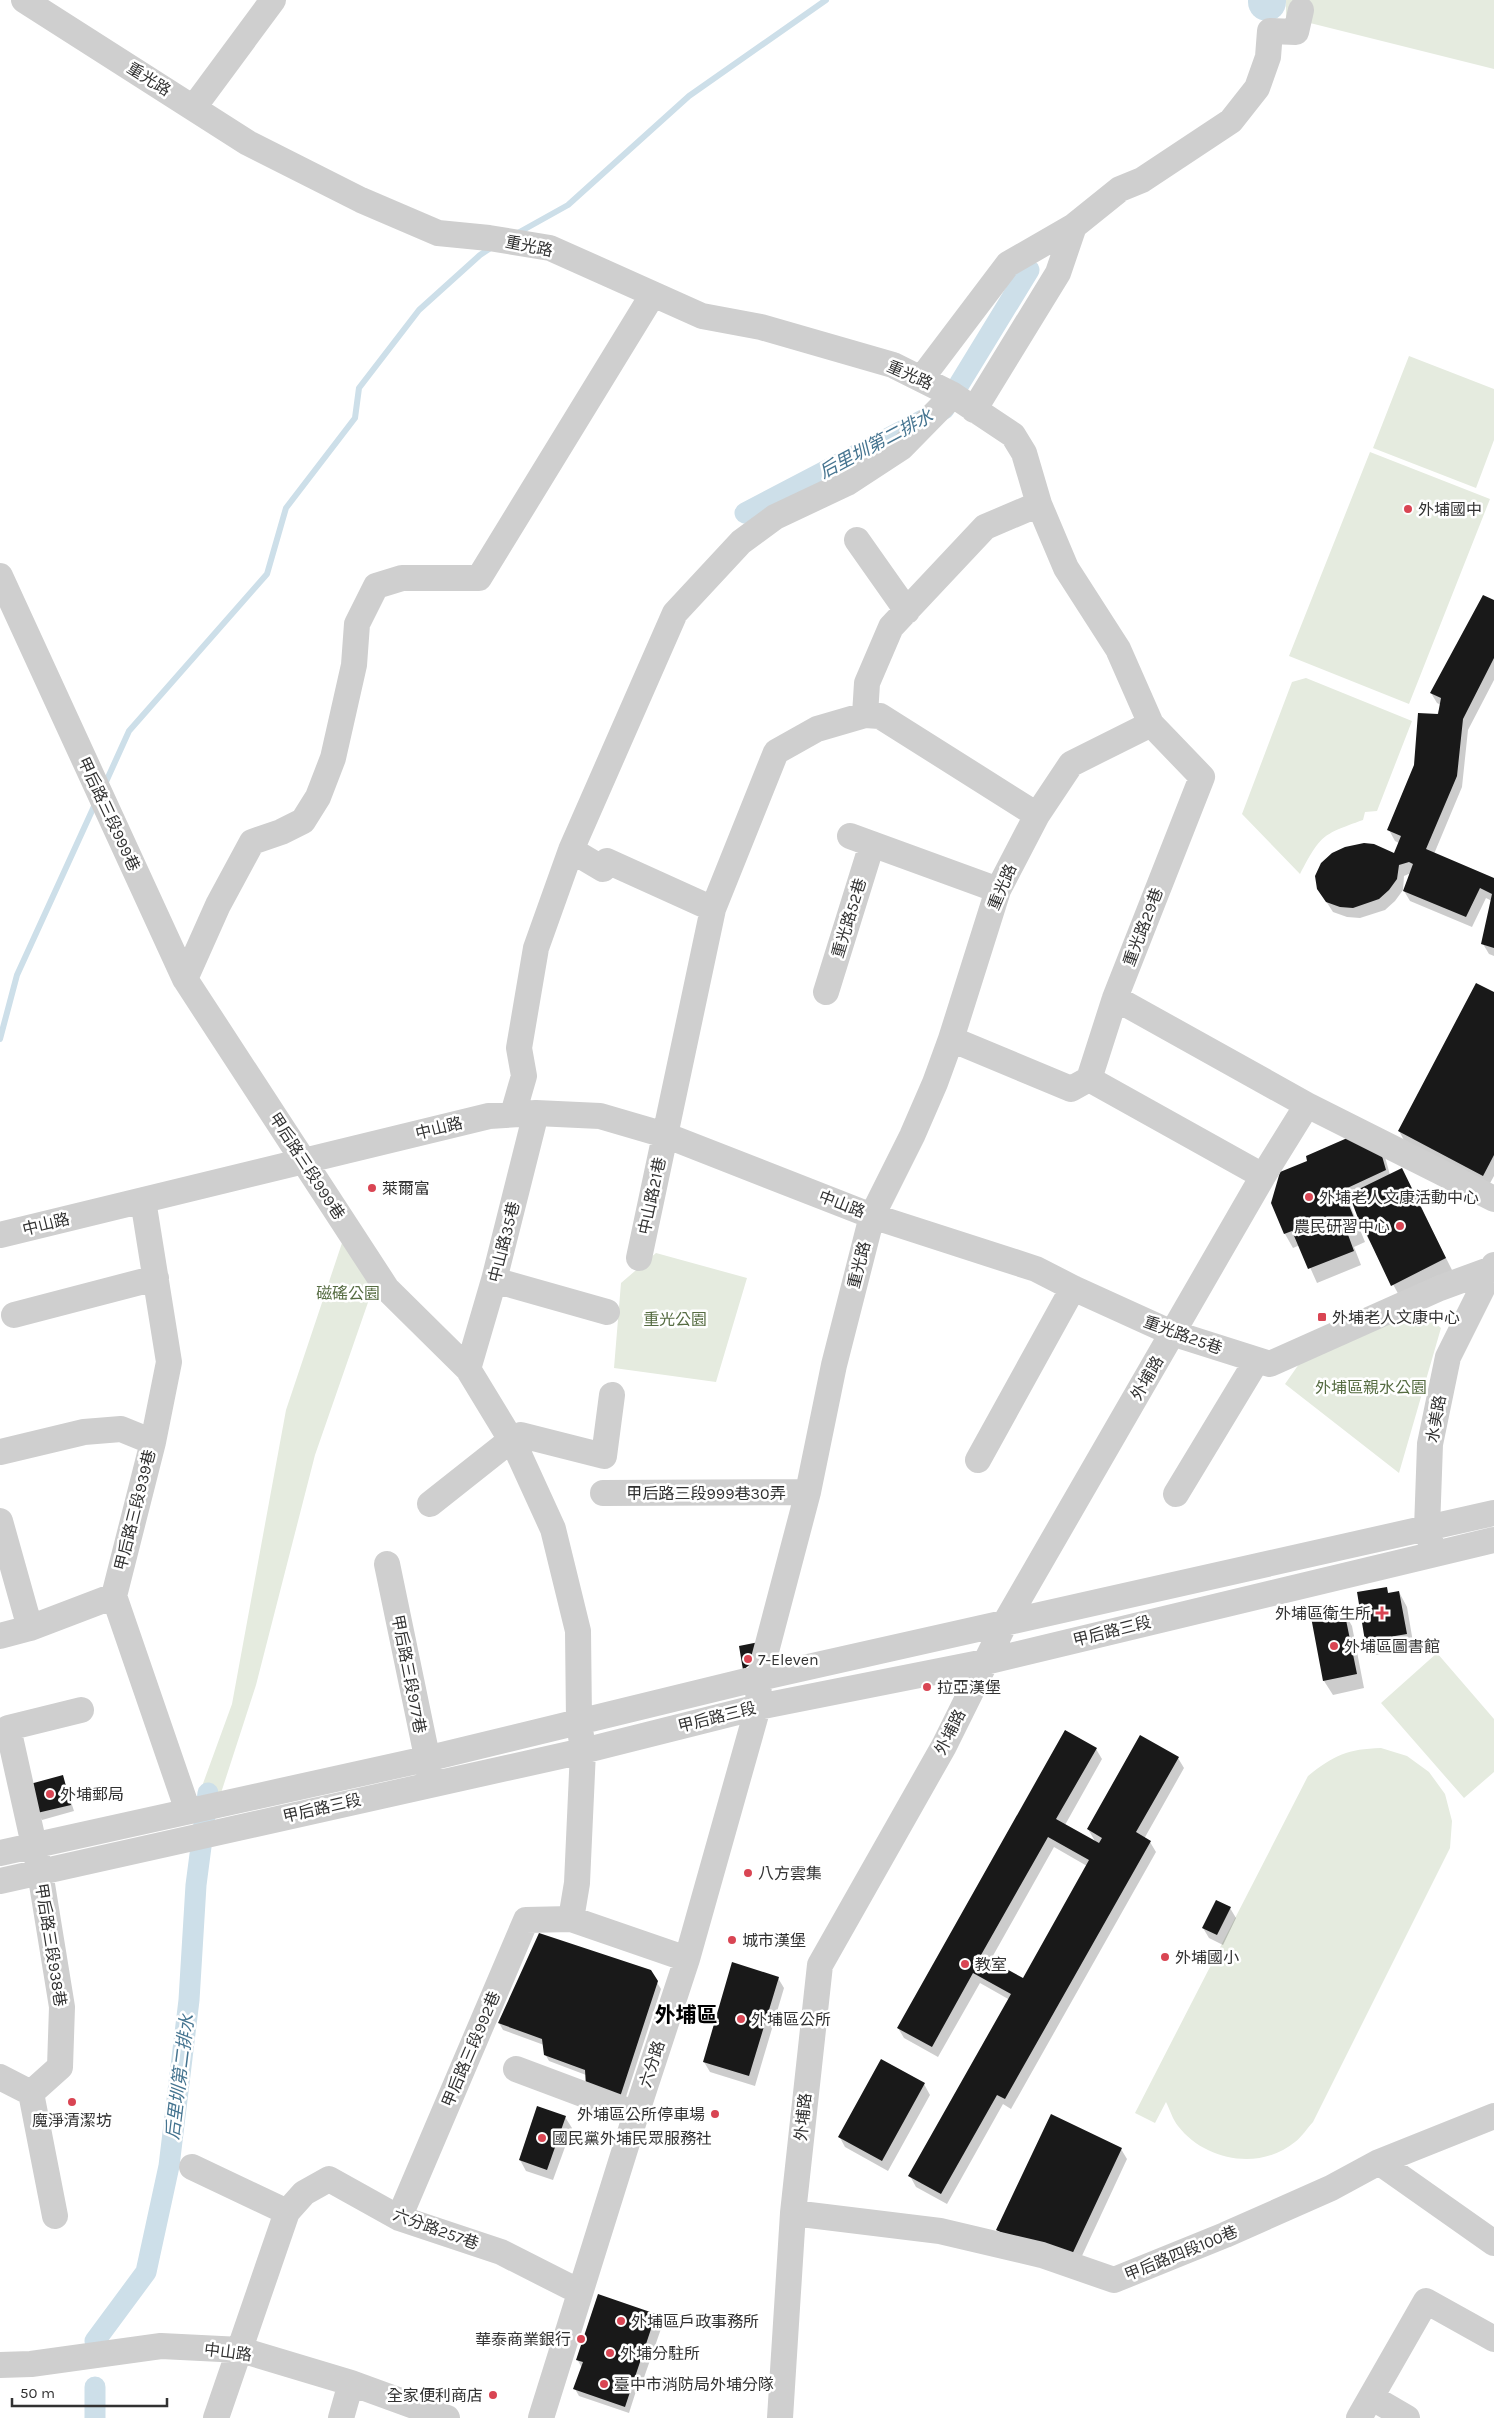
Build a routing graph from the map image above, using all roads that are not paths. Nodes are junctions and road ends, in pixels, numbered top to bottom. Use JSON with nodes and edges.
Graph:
{"nodes":[{"id":1,"x":24,"y":0,"type":"edge"},
{"id":2,"x":273,"y":0,"type":"edge"},
{"id":3,"x":1300,"y":10,"type":"dead end"},
{"id":4,"x":194,"y":107,"type":"junction"},
{"id":5,"x":1074,"y":226,"type":"junction"},
{"id":6,"x":653,"y":294,"type":"junction"},
{"id":7,"x":921,"y":379,"type":"junction"},
{"id":8,"x":953,"y":395,"type":"junction"},
{"id":9,"x":974,"y":410,"type":"junction"},
{"id":10,"x":1039,"y":504,"type":"junction"},
{"id":11,"x":858,"y":540,"type":"dead end"},
{"id":12,"x":0,"y":576,"type":"edge"},
{"id":13,"x":907,"y":611,"type":"junction"},
{"id":14,"x":865,"y":715,"type":"junction"},
{"id":15,"x":1151,"y":724,"type":"junction"},
{"id":16,"x":1202,"y":777,"type":"joint"},
{"id":17,"x":1037,"y":815,"type":"junction"},
{"id":18,"x":571,"y":850,"type":"junction"},
{"id":19,"x":998,"y":890,"type":"junction"},
{"id":20,"x":713,"y":909,"type":"junction"},
{"id":21,"x":184,"y":979,"type":"junction"},
{"id":22,"x":826,"y":992,"type":"dead end"},
{"id":23,"x":1116,"y":998,"type":"junction"},
{"id":24,"x":951,"y":1039,"type":"junction"},
{"id":25,"x":1089,"y":1079,"type":"junction"},
{"id":26,"x":1307,"y":1105,"type":"junction"},
{"id":27,"x":525,"y":1114,"type":"junction"},
{"id":28,"x":665,"y":1135,"type":"junction"},
{"id":29,"x":304,"y":1160,"type":"junction"},
{"id":30,"x":1263,"y":1176,"type":"junction"},
{"id":31,"x":1494,"y":1199,"type":"edge"},
{"id":32,"x":143,"y":1200,"type":"junction"},
{"id":33,"x":872,"y":1216,"type":"junction"},
{"id":34,"x":0,"y":1235,"type":"edge"},
{"id":35,"x":639,"y":1258,"type":"dead end"},
{"id":36,"x":1493,"y":1267,"type":"edge"},
{"id":37,"x":156,"y":1278,"type":"junction"},
{"id":38,"x":494,"y":1280,"type":"junction"},
{"id":39,"x":1073,"y":1288,"type":"junction"},
{"id":40,"x":607,"y":1312,"type":"dead end"},
{"id":41,"x":14,"y":1315,"type":"dead end"},
{"id":42,"x":1172,"y":1333,"type":"junction"},
{"id":43,"x":1257,"y":1360,"type":"junction"},
{"id":44,"x":468,"y":1369,"type":"junction"},
{"id":45,"x":612,"y":1395,"type":"dead end"},
{"id":46,"x":511,"y":1440,"type":"junction"},
{"id":47,"x":153,"y":1442,"type":"junction"},
{"id":48,"x":0,"y":1452,"type":"edge"},
{"id":49,"x":978,"y":1460,"type":"dead end"},
{"id":50,"x":808,"y":1492,"type":"junction"},
{"id":51,"x":603,"y":1493,"type":"dead end"},
{"id":52,"x":1176,"y":1494,"type":"dead end"},
{"id":53,"x":430,"y":1504,"type":"dead end"},
{"id":54,"x":1494,"y":1513,"type":"edge"},
{"id":55,"x":0,"y":1520,"type":"edge"},
{"id":56,"x":1427,"y":1528,"type":"junction"},
{"id":57,"x":1494,"y":1540,"type":"edge"},
{"id":58,"x":1433,"y":1554,"type":"junction"},
{"id":59,"x":387,"y":1564,"type":"dead end"},
{"id":60,"x":114,"y":1596,"type":"junction"},
{"id":61,"x":1006,"y":1623,"type":"junction"},
{"id":62,"x":30,"y":1628,"type":"junction"},
{"id":63,"x":0,"y":1636,"type":"edge"},
{"id":64,"x":985,"y":1662,"type":"junction"},
{"id":65,"x":759,"y":1678,"type":"junction"},
{"id":66,"x":758,"y":1707,"type":"junction"},
{"id":67,"x":81,"y":1710,"type":"dead end"},
{"id":68,"x":579,"y":1721,"type":"junction"},
{"id":69,"x":582,"y":1751,"type":"junction"},
{"id":70,"x":426,"y":1759,"type":"junction"},
{"id":71,"x":433,"y":1784,"type":"junction"},
{"id":72,"x":188,"y":1811,"type":"junction"},
{"id":73,"x":34,"y":1846,"type":"junction"},
{"id":74,"x":0,"y":1853,"type":"edge"},
{"id":75,"x":40,"y":1872,"type":"junction"},
{"id":76,"x":0,"y":1880,"type":"edge"},
{"id":77,"x":571,"y":1919,"type":"junction"},
{"id":78,"x":688,"y":1959,"type":"junction"},
{"id":79,"x":516,"y":2068,"type":"dead end"},
{"id":80,"x":0,"y":2077,"type":"edge"},
{"id":81,"x":31,"y":2092,"type":"junction"},
{"id":82,"x":636,"y":2114,"type":"junction"},
{"id":83,"x":1494,"y":2116,"type":"edge"},
{"id":84,"x":1378,"y":2162,"type":"junction"},
{"id":85,"x":192,"y":2167,"type":"dead end"},
{"id":86,"x":287,"y":2212,"type":"junction"},
{"id":87,"x":793,"y":2213,"type":"junction"},
{"id":88,"x":56,"y":2216,"type":"dead end"},
{"id":89,"x":399,"y":2218,"type":"junction"},
{"id":90,"x":1494,"y":2243,"type":"edge"},
{"id":91,"x":580,"y":2292,"type":"junction"},
{"id":92,"x":1494,"y":2339,"type":"edge"},
{"id":93,"x":240,"y":2350,"type":"junction"},
{"id":94,"x":0,"y":2365,"type":"edge"},
{"id":95,"x":351,"y":2383,"type":"junction"},
{"id":96,"x":1365,"y":2407,"type":"edge"},
{"id":97,"x":216,"y":2418,"type":"edge"},
{"id":98,"x":341,"y":2418,"type":"edge"},
{"id":99,"x":448,"y":2418,"type":"edge"},
{"id":100,"x":541,"y":2418,"type":"edge"},
{"id":101,"x":780,"y":2418,"type":"edge"},
{"id":102,"x":1407,"y":2418,"type":"edge"}],
"edges":[{"from":1,"to":4,"type":"street","name":"重光路"},
{"from":2,"to":4,"type":"street"},
{"from":3,"to":5,"type":"street"},
{"from":4,"to":6,"type":"street","name":"重光路"},
{"from":5,"to":7,"type":"street"},
{"from":5,"to":9,"type":"street"},
{"from":6,"to":7,"type":"street","name":"重光路"},
{"from":6,"to":21,"type":"street"},
{"from":7,"to":8,"type":"street","name":"重光路"},
{"from":8,"to":9,"type":"street","name":"重光路"},
{"from":8,"to":18,"type":"street","name":"中山路35巷"},
{"from":9,"to":10,"type":"street","name":"重光路"},
{"from":10,"to":13,"type":"street"},
{"from":10,"to":15,"type":"street","name":"重光路"},
{"from":11,"to":13,"type":"street"},
{"from":12,"to":21,"type":"street","name":"甲后路三段999巷"},
{"from":13,"to":14,"type":"street"},
{"from":14,"to":17,"type":"street"},
{"from":14,"to":20,"type":"street"},
{"from":15,"to":16,"type":"street","name":"重光路"},
{"from":15,"to":17,"type":"street","name":"重光路"},
{"from":16,"to":23,"type":"street","name":"重光路29巷"},
{"from":17,"to":19,"type":"street","name":"重光路"},
{"from":18,"to":20,"type":"street"},
{"from":18,"to":27,"type":"street","name":"中山路35巷"},
{"from":19,"to":22,"type":"street","name":"重光路52巷"},
{"from":19,"to":24,"type":"street","name":"重光路"},
{"from":20,"to":28,"type":"street"},
{"from":21,"to":29,"type":"street","name":"甲后路三段999巷"},
{"from":23,"to":25,"type":"street","name":"重光路29巷"},
{"from":23,"to":26,"type":"street"},
{"from":24,"to":25,"type":"street"},
{"from":24,"to":33,"type":"street","name":"重光路"},
{"from":25,"to":30,"type":"street"},
{"from":26,"to":30,"type":"street","name":"外埔路"},
{"from":26,"to":31,"type":"street"},
{"from":27,"to":28,"type":"street","name":"中山路"},
{"from":27,"to":29,"type":"street","name":"中山路"},
{"from":27,"to":38,"type":"street","name":"中山路35巷"},
{"from":28,"to":33,"type":"street","name":"中山路"},
{"from":28,"to":35,"type":"street","name":"中山路21巷"},
{"from":29,"to":32,"type":"street","name":"中山路"},
{"from":29,"to":44,"type":"street","name":"甲后路三段999巷"},
{"from":30,"to":42,"type":"street","name":"外埔路"},
{"from":32,"to":34,"type":"street","name":"中山路"},
{"from":32,"to":37,"type":"street","name":"甲后路三段939巷"},
{"from":33,"to":39,"type":"street","name":"重光路25巷"},
{"from":33,"to":50,"type":"street","name":"重光路"},
{"from":36,"to":43,"type":"street","name":"重光路25巷"},
{"from":36,"to":56,"type":"street","name":"水美路"},
{"from":37,"to":41,"type":"street"},
{"from":37,"to":47,"type":"street","name":"甲后路三段939巷"},
{"from":38,"to":40,"type":"street"},
{"from":38,"to":44,"type":"street","name":"中山路35巷"},
{"from":39,"to":42,"type":"street","name":"重光路25巷"},
{"from":39,"to":49,"type":"street"},
{"from":42,"to":43,"type":"street","name":"重光路25巷"},
{"from":42,"to":61,"type":"street","name":"外埔路"},
{"from":43,"to":52,"type":"street"},
{"from":44,"to":46,"type":"street","name":"甲后路三段999巷"},
{"from":45,"to":46,"type":"street"},
{"from":46,"to":53,"type":"street"},
{"from":46,"to":68,"type":"street","name":"甲后路三段999巷"},
{"from":47,"to":48,"type":"street"},
{"from":47,"to":60,"type":"street","name":"甲后路三段939巷"},
{"from":50,"to":51,"type":"street","name":"甲后路三段999巷30弄"},
{"from":50,"to":65,"type":"street","name":"重光路"},
{"from":54,"to":56,"type":"street","name":"甲后路三段"},
{"from":55,"to":62,"type":"street"},
{"from":56,"to":58,"type":"street","name":"水美路"},
{"from":56,"to":61,"type":"street","name":"甲后路三段"},
{"from":57,"to":58,"type":"street","name":"甲后路三段"},
{"from":58,"to":64,"type":"street","name":"甲后路三段"},
{"from":59,"to":70,"type":"street","name":"甲后路三段977巷"},
{"from":60,"to":62,"type":"street"},
{"from":60,"to":72,"type":"street"},
{"from":61,"to":64,"type":"street","name":"外埔路"},
{"from":61,"to":65,"type":"street","name":"甲后路三段"},
{"from":62,"to":63,"type":"street"},
{"from":64,"to":66,"type":"street","name":"甲后路三段"},
{"from":64,"to":87,"type":"street","name":"外埔路"},
{"from":65,"to":66,"type":"street","name":"六分路"},
{"from":65,"to":68,"type":"street","name":"甲后路三段"},
{"from":66,"to":69,"type":"street","name":"甲后路三段"},
{"from":66,"to":78,"type":"street","name":"六分路"},
{"from":67,"to":73,"type":"street","name":"甲后路三段938巷"},
{"from":68,"to":69,"type":"street","name":"甲后路三段999巷"},
{"from":68,"to":70,"type":"street","name":"甲后路三段"},
{"from":69,"to":71,"type":"street","name":"甲后路三段"},
{"from":69,"to":77,"type":"street"},
{"from":70,"to":71,"type":"street","name":"甲后路三段977巷"},
{"from":70,"to":72,"type":"street","name":"甲后路三段"},
{"from":71,"to":75,"type":"street","name":"甲后路三段"},
{"from":72,"to":73,"type":"street","name":"甲后路三段"},
{"from":73,"to":74,"type":"street","name":"甲后路三段"},
{"from":73,"to":75,"type":"street","name":"甲后路三段938巷"},
{"from":75,"to":76,"type":"street","name":"甲后路三段"},
{"from":75,"to":81,"type":"street","name":"甲后路三段938巷"},
{"from":77,"to":78,"type":"street","name":"甲后路三段992巷"},
{"from":77,"to":89,"type":"street","name":"甲后路三段992巷"},
{"from":78,"to":82,"type":"street","name":"六分路"},
{"from":79,"to":82,"type":"street"},
{"from":80,"to":81,"type":"street"},
{"from":81,"to":88,"type":"street"},
{"from":82,"to":91,"type":"street","name":"六分路"},
{"from":83,"to":84,"type":"street","name":"甲后路四段100巷"},
{"from":84,"to":87,"type":"street","name":"甲后路四段100巷"},
{"from":84,"to":90,"type":"street"},
{"from":85,"to":86,"type":"street"},
{"from":86,"to":89,"type":"street","name":"六分路257巷"},
{"from":86,"to":93,"type":"street"},
{"from":87,"to":101,"type":"street","name":"外埔路"},
{"from":89,"to":91,"type":"street","name":"六分路257巷"},
{"from":91,"to":100,"type":"street","name":"六分路"},
{"from":92,"to":96,"type":"street"},
{"from":93,"to":94,"type":"street","name":"中山路"},
{"from":93,"to":95,"type":"street","name":"中山路"},
{"from":93,"to":97,"type":"street"},
{"from":95,"to":98,"type":"street"},
{"from":95,"to":99,"type":"street","name":"中山路"},
{"from":96,"to":102,"type":"street"}]}
